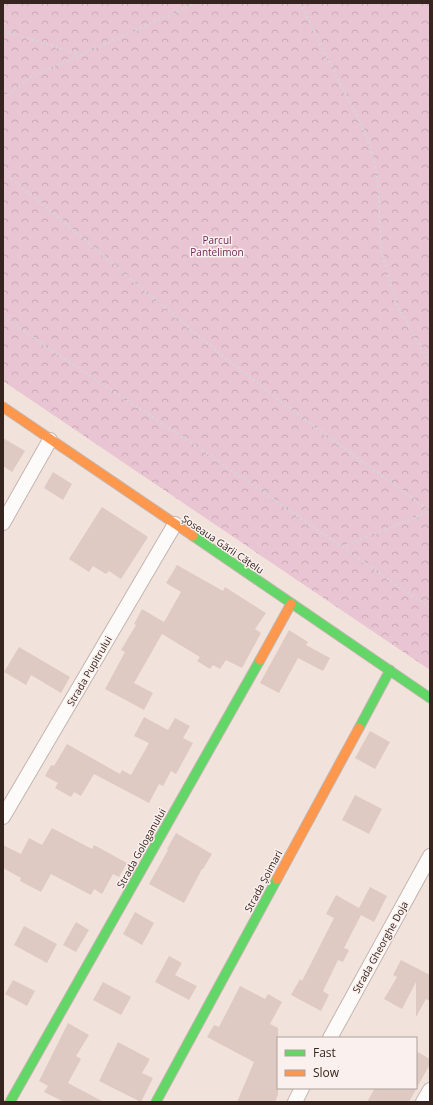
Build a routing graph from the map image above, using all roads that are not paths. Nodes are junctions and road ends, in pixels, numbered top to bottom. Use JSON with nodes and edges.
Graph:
{"nodes":[{"id":1,"x":3,"y":407,"type":"edge"},
{"id":2,"x":50,"y":440,"type":"junction"},
{"id":3,"x":3,"y":523,"type":"edge"},
{"id":4,"x":175,"y":524,"type":"junction"},
{"id":5,"x":291,"y":604,"type":"junction"},
{"id":6,"x":390,"y":670,"type":"junction"},
{"id":7,"x":430,"y":698,"type":"edge"},
{"id":8,"x":3,"y":817,"type":"edge"},
{"id":9,"x":430,"y":856,"type":"edge"},
{"id":10,"x":331,"y":1037,"type":"edge"},
{"id":11,"x":302,"y":1089,"type":"edge"},
{"id":12,"x":430,"y":1090,"type":"edge"},
{"id":13,"x":10,"y":1102,"type":"edge"},
{"id":14,"x":156,"y":1102,"type":"edge"},
{"id":15,"x":295,"y":1102,"type":"edge"},
{"id":16,"x":423,"y":1102,"type":"edge"}],
"edges":[{"from":1,"to":2,"type":"street","name":"Șoseaua Gării Cățelu"},
{"from":2,"to":3,"type":"street"},
{"from":2,"to":4,"type":"street","name":"Șoseaua Gării Cățelu"},
{"from":4,"to":5,"type":"street","name":"Șoseaua Gării Cățelu"},
{"from":4,"to":8,"type":"street","name":"Strada Pupitrului"},
{"from":5,"to":6,"type":"street","name":"Șoseaua Gării Cățelu"},
{"from":5,"to":13,"type":"street","name":"Strada Gologanului"},
{"from":6,"to":7,"type":"street","name":"Șoseaua Gării Cățelu"},
{"from":6,"to":14,"type":"street","name":"Strada Șoimari"},
{"from":9,"to":10,"type":"street","name":"Strada Gheorghe Doja"},
{"from":11,"to":15,"type":"street"},
{"from":12,"to":16,"type":"street"}]}
